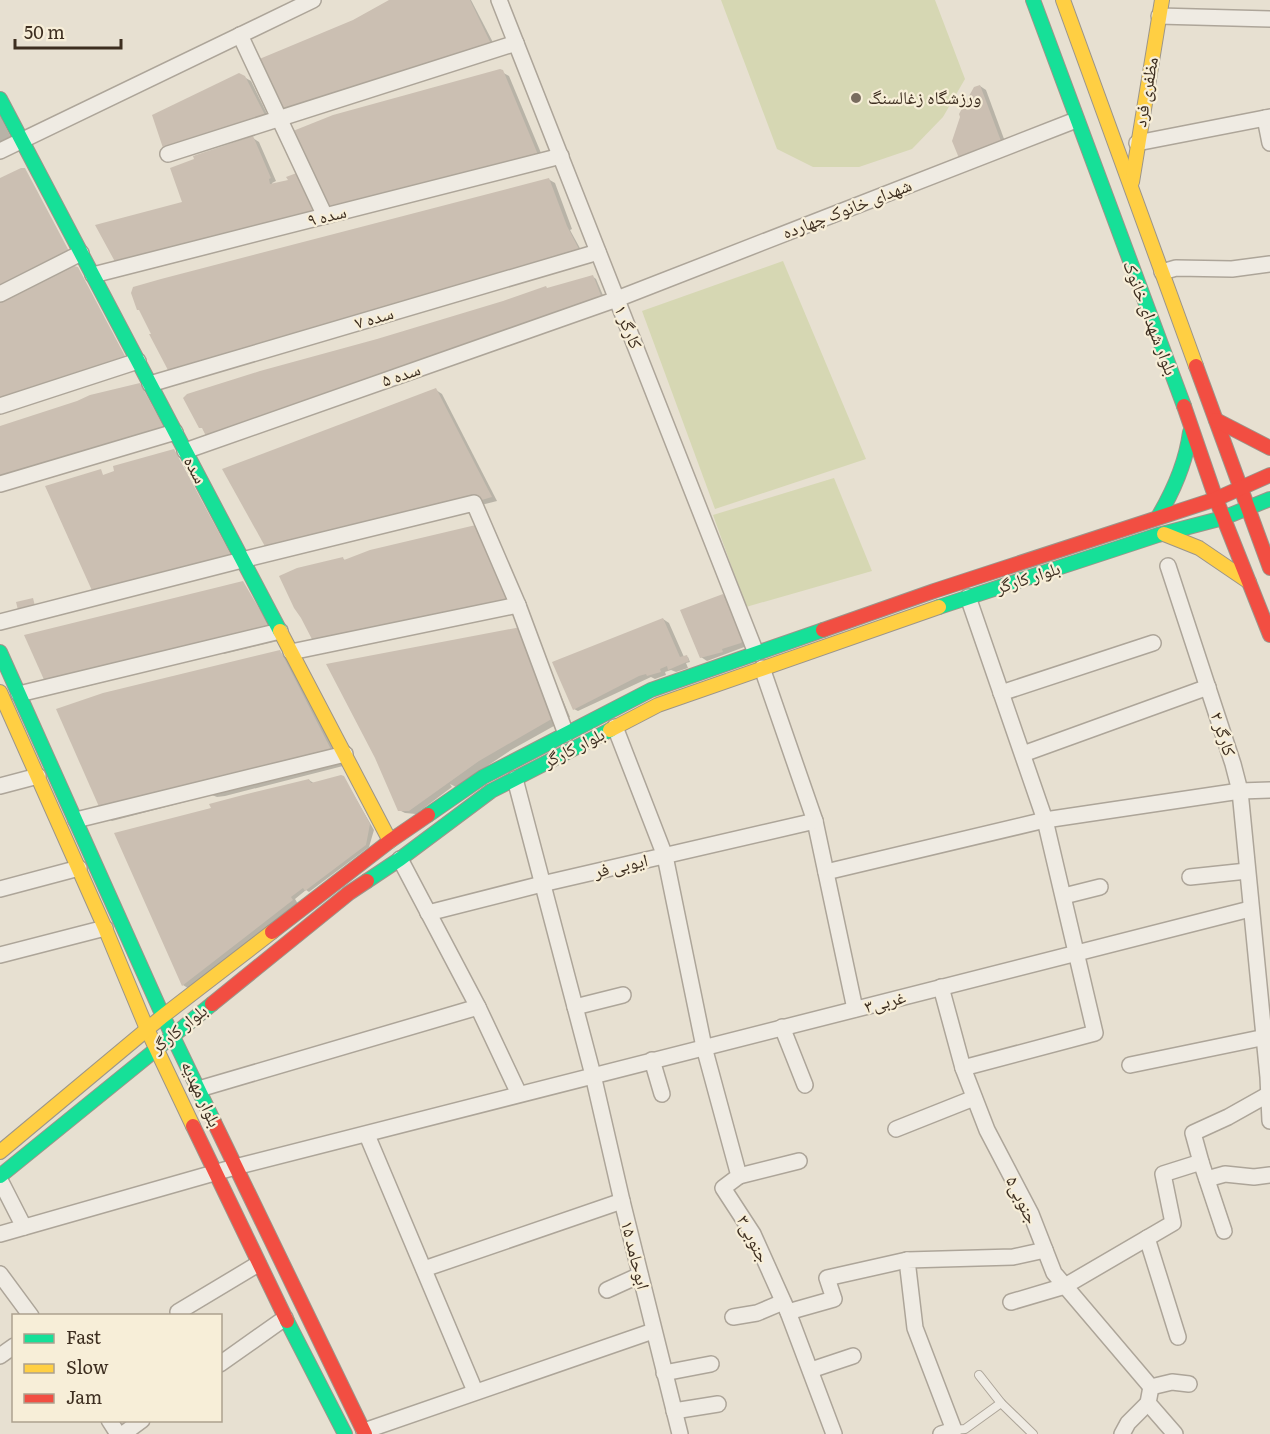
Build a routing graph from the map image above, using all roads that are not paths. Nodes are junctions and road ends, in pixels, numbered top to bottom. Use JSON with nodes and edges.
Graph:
{"nodes":[{"id":1,"x":313,"y":0,"type":"edge"},
{"id":2,"x":499,"y":0,"type":"edge"},
{"id":3,"x":1032,"y":0,"type":"edge"},
{"id":4,"x":1063,"y":0,"type":"edge"},
{"id":5,"x":1162,"y":0,"type":"edge"},
{"id":6,"x":287,"y":6,"type":"edge"},
{"id":7,"x":1159,"y":16,"type":"junction"},
{"id":8,"x":1270,"y":19,"type":"edge"},
{"id":9,"x":240,"y":35,"type":"junction"},
{"id":10,"x":516,"y":43,"type":"junction"},
{"id":11,"x":0,"y":99,"type":"edge"},
{"id":12,"x":1267,"y":118,"type":"edge"},
{"id":13,"x":281,"y":119,"type":"junction"},
{"id":14,"x":1076,"y":120,"type":"junction"},
{"id":15,"x":22,"y":140,"type":"junction"},
{"id":16,"x":1137,"y":143,"type":"junction"},
{"id":17,"x":1270,"y":143,"type":"edge"},
{"id":18,"x":0,"y":151,"type":"edge"},
{"id":19,"x":168,"y":154,"type":"dead end"},
{"id":20,"x":561,"y":156,"type":"junction"},
{"id":21,"x":1131,"y":185,"type":"junction"},
{"id":22,"x":325,"y":216,"type":"junction"},
{"id":23,"x":598,"y":252,"type":"junction"},
{"id":24,"x":81,"y":253,"type":"junction"},
{"id":25,"x":1270,"y":264,"type":"edge"},
{"id":26,"x":1162,"y":272,"type":"junction"},
{"id":27,"x":93,"y":276,"type":"junction"},
{"id":28,"x":0,"y":294,"type":"edge"},
{"id":29,"x":617,"y":299,"type":"junction"},
{"id":30,"x":138,"y":361,"type":"junction"},
{"id":31,"x":150,"y":384,"type":"junction"},
{"id":32,"x":0,"y":406,"type":"edge"},
{"id":33,"x":1216,"y":420,"type":"junction"},
{"id":34,"x":1191,"y":425,"type":"junction"},
{"id":35,"x":175,"y":432,"type":"junction"},
{"id":36,"x":1270,"y":448,"type":"edge"},
{"id":37,"x":185,"y":451,"type":"junction"},
{"id":38,"x":1270,"y":475,"type":"edge"},
{"id":39,"x":0,"y":484,"type":"edge"},
{"id":40,"x":1241,"y":489,"type":"junction"},
{"id":41,"x":1216,"y":499,"type":"junction"},
{"id":42,"x":1270,"y":499,"type":"edge"},
{"id":43,"x":1249,"y":509,"type":"junction"},
{"id":44,"x":1158,"y":517,"type":"junction"},
{"id":45,"x":1223,"y":518,"type":"junction"},
{"id":46,"x":1164,"y":534,"type":"junction"},
{"id":47,"x":242,"y":560,"type":"junction"},
{"id":48,"x":1168,"y":566,"type":"dead end"},
{"id":49,"x":1270,"y":568,"type":"edge"},
{"id":50,"x":1251,"y":585,"type":"junction"},
{"id":51,"x":968,"y":597,"type":"junction"},
{"id":52,"x":518,"y":605,"type":"junction"},
{"id":53,"x":0,"y":622,"type":"edge"},
{"id":54,"x":280,"y":631,"type":"junction"},
{"id":55,"x":1270,"y":635,"type":"edge"},
{"id":56,"x":1153,"y":643,"type":"dead end"},
{"id":57,"x":0,"y":652,"type":"edge"},
{"id":58,"x":291,"y":652,"type":"junction"},
{"id":59,"x":756,"y":653,"type":"junction"},
{"id":60,"x":762,"y":668,"type":"junction"},
{"id":61,"x":1208,"y":687,"type":"junction"},
{"id":62,"x":1001,"y":693,"type":"junction"},
{"id":63,"x":19,"y":694,"type":"junction"},
{"id":64,"x":2,"y":702,"type":"edge"},
{"id":65,"x":615,"y":727,"type":"junction"},
{"id":66,"x":566,"y":734,"type":"junction"},
{"id":67,"x":345,"y":754,"type":"junction"},
{"id":68,"x":1023,"y":754,"type":"junction"},
{"id":69,"x":38,"y":776,"type":"junction"},
{"id":70,"x":514,"y":779,"type":"junction"},
{"id":71,"x":0,"y":786,"type":"edge"},
{"id":72,"x":1270,"y":790,"type":"edge"},
{"id":73,"x":1240,"y":791,"type":"junction"},
{"id":74,"x":76,"y":820,"type":"junction"},
{"id":75,"x":1045,"y":820,"type":"junction"},
{"id":76,"x":815,"y":821,"type":"junction"},
{"id":77,"x":390,"y":841,"type":"junction"},
{"id":78,"x":665,"y":856,"type":"junction"},
{"id":79,"x":400,"y":859,"type":"junction"},
{"id":80,"x":79,"y":868,"type":"junction"},
{"id":81,"x":1247,"y":871,"type":"junction"},
{"id":82,"x":826,"y":872,"type":"junction"},
{"id":83,"x":1190,"y":877,"type":"dead end"},
{"id":84,"x":542,"y":884,"type":"junction"},
{"id":85,"x":1100,"y":887,"type":"dead end"},
{"id":86,"x":0,"y":889,"type":"edge"},
{"id":87,"x":108,"y":894,"type":"junction"},
{"id":88,"x":1064,"y":896,"type":"junction"},
{"id":89,"x":93,"y":900,"type":"junction"},
{"id":90,"x":1250,"y":909,"type":"junction"},
{"id":91,"x":428,"y":913,"type":"junction"},
{"id":92,"x":105,"y":928,"type":"junction"},
{"id":93,"x":1078,"y":952,"type":"junction"},
{"id":94,"x":0,"y":955,"type":"edge"},
{"id":95,"x":941,"y":987,"type":"junction"},
{"id":96,"x":623,"y":995,"type":"dead end"},
{"id":97,"x":478,"y":1007,"type":"junction"},
{"id":98,"x":575,"y":1007,"type":"junction"},
{"id":99,"x":855,"y":1010,"type":"junction"},
{"id":100,"x":163,"y":1016,"type":"junction"},
{"id":101,"x":782,"y":1027,"type":"junction"},
{"id":102,"x":147,"y":1029,"type":"junction"},
{"id":103,"x":172,"y":1035,"type":"junction"},
{"id":104,"x":1266,"y":1037,"type":"edge"},
{"id":105,"x":704,"y":1047,"type":"junction"},
{"id":106,"x":156,"y":1048,"type":"junction"},
{"id":107,"x":652,"y":1060,"type":"junction"},
{"id":108,"x":1130,"y":1065,"type":"dead end"},
{"id":109,"x":963,"y":1068,"type":"junction"},
{"id":110,"x":593,"y":1075,"type":"junction"},
{"id":111,"x":805,"y":1085,"type":"dead end"},
{"id":112,"x":199,"y":1089,"type":"junction"},
{"id":113,"x":519,"y":1094,"type":"junction"},
{"id":114,"x":662,"y":1094,"type":"dead end"},
{"id":115,"x":1269,"y":1094,"type":"edge"},
{"id":116,"x":66,"y":1097,"type":"junction"},
{"id":117,"x":974,"y":1098,"type":"junction"},
{"id":118,"x":78,"y":1112,"type":"junction"},
{"id":119,"x":1270,"y":1121,"type":"edge"},
{"id":120,"x":896,"y":1129,"type":"dead end"},
{"id":121,"x":367,"y":1135,"type":"junction"},
{"id":122,"x":0,"y":1152,"type":"edge"},
{"id":123,"x":799,"y":1161,"type":"dead end"},
{"id":124,"x":1202,"y":1162,"type":"junction"},
{"id":125,"x":235,"y":1167,"type":"junction"},
{"id":126,"x":215,"y":1174,"type":"junction"},
{"id":127,"x":1270,"y":1175,"type":"edge"},
{"id":128,"x":0,"y":1176,"type":"edge"},
{"id":129,"x":739,"y":1176,"type":"junction"},
{"id":130,"x":1207,"y":1179,"type":"junction"},
{"id":131,"x":0,"y":1180,"type":"edge"},
{"id":132,"x":622,"y":1201,"type":"junction"},
{"id":133,"x":24,"y":1227,"type":"junction"},
{"id":134,"x":1224,"y":1231,"type":"dead end"},
{"id":135,"x":0,"y":1234,"type":"edge"},
{"id":136,"x":1147,"y":1238,"type":"junction"},
{"id":137,"x":1045,"y":1250,"type":"junction"},
{"id":138,"x":906,"y":1260,"type":"junction"},
{"id":139,"x":258,"y":1264,"type":"junction"},
{"id":140,"x":424,"y":1269,"type":"junction"},
{"id":141,"x":0,"y":1274,"type":"edge"},
{"id":142,"x":640,"y":1275,"type":"junction"},
{"id":143,"x":1065,"y":1286,"type":"junction"},
{"id":144,"x":607,"y":1290,"type":"dead end"},
{"id":145,"x":1011,"y":1302,"type":"dead end"},
{"id":146,"x":786,"y":1307,"type":"junction"},
{"id":147,"x":178,"y":1312,"type":"dead end"},
{"id":148,"x":30,"y":1314,"type":"edge"},
{"id":149,"x":733,"y":1317,"type":"dead end"},
{"id":150,"x":285,"y":1318,"type":"junction"},
{"id":151,"x":653,"y":1330,"type":"junction"},
{"id":152,"x":1178,"y":1337,"type":"dead end"},
{"id":153,"x":853,"y":1356,"type":"dead end"},
{"id":154,"x":222,"y":1363,"type":"edge"},
{"id":155,"x":711,"y":1364,"type":"dead end"},
{"id":156,"x":810,"y":1370,"type":"junction"},
{"id":157,"x":664,"y":1373,"type":"junction"},
{"id":158,"x":979,"y":1375,"type":"dead end"},
{"id":159,"x":1189,"y":1384,"type":"dead end"},
{"id":160,"x":1151,"y":1387,"type":"junction"},
{"id":161,"x":475,"y":1391,"type":"junction"},
{"id":162,"x":1001,"y":1402,"type":"junction"},
{"id":163,"x":1148,"y":1402,"type":"junction"},
{"id":164,"x":718,"y":1404,"type":"dead end"},
{"id":165,"x":674,"y":1411,"type":"junction"},
{"id":166,"x":111,"y":1422,"type":"edge"},
{"id":167,"x":139,"y":1422,"type":"edge"},
{"id":168,"x":365,"y":1432,"type":"edge"},
{"id":169,"x":947,"y":1432,"type":"edge"},
{"id":170,"x":121,"y":1434,"type":"edge"},
{"id":171,"x":345,"y":1434,"type":"edge"},
{"id":172,"x":680,"y":1434,"type":"edge"},
{"id":173,"x":834,"y":1434,"type":"edge"},
{"id":174,"x":1033,"y":1434,"type":"edge"},
{"id":175,"x":1122,"y":1434,"type":"edge"},
{"id":176,"x":1174,"y":1434,"type":"edge"}],
"edges":[{"from":1,"to":6,"type":"street"},
{"from":2,"to":10,"type":"street","name":"کارگر ۱"},
{"from":3,"to":14,"type":"main road","name":"بلوار شهدای خانوک"},
{"from":4,"to":21,"type":"main road","name":"بلوار شهدای خانوک"},
{"from":5,"to":7,"type":"main road","name":"مظفری فرد"},
{"from":6,"to":9,"type":"street"},
{"from":7,"to":8,"type":"street"},
{"from":7,"to":16,"type":"main road","name":"مظفری فرد"},
{"from":9,"to":13,"type":"street"},
{"from":9,"to":15,"type":"street"},
{"from":10,"to":13,"type":"street"},
{"from":10,"to":20,"type":"street","name":"کارگر ۱"},
{"from":11,"to":15,"type":"main road","name":"سده"},
{"from":12,"to":16,"type":"street"},
{"from":12,"to":17,"type":"street"},
{"from":13,"to":19,"type":"street"},
{"from":13,"to":22,"type":"street"},
{"from":14,"to":29,"type":"street","name":"شهدای خانوک چهارده"},
{"from":14,"to":34,"type":"main road","name":"بلوار شهدای خانوک"},
{"from":15,"to":18,"type":"street"},
{"from":15,"to":24,"type":"main road","name":"سده"},
{"from":16,"to":21,"type":"main road","name":"مظفری فرد"},
{"from":20,"to":22,"type":"street","name":"سده ۹"},
{"from":20,"to":23,"type":"street","name":"کارگر ۱"},
{"from":21,"to":26,"type":"main road","name":"بلوار شهدای خانوک"},
{"from":22,"to":27,"type":"street","name":"سده ۹"},
{"from":23,"to":29,"type":"street","name":"کارگر ۱"},
{"from":23,"to":31,"type":"street","name":"سده ۷"},
{"from":24,"to":27,"type":"main road","name":"سده"},
{"from":24,"to":28,"type":"street"},
{"from":25,"to":26,"type":"street"},
{"from":26,"to":33,"type":"main road","name":"بلوار شهدای خانوک"},
{"from":27,"to":30,"type":"main road","name":"سده"},
{"from":29,"to":37,"type":"street","name":"سده ۵"},
{"from":29,"to":59,"type":"street","name":"کارگر ۱"},
{"from":30,"to":31,"type":"main road","name":"سده"},
{"from":30,"to":32,"type":"street"},
{"from":31,"to":35,"type":"main road","name":"سده"},
{"from":33,"to":36,"type":"main road"},
{"from":33,"to":40,"type":"main road","name":"بلوار شهدای خانوک"},
{"from":34,"to":41,"type":"main road","name":"بلوار شهدای خانوک"},
{"from":34,"to":44,"type":"main road"},
{"from":35,"to":37,"type":"main road","name":"سده"},
{"from":35,"to":39,"type":"street"},
{"from":37,"to":47,"type":"main road","name":"سده"},
{"from":38,"to":40,"type":"main road","name":"بلوار کارگر"},
{"from":40,"to":41,"type":"main road","name":"بلوار کارگر"},
{"from":40,"to":43,"type":"main road","name":"بلوار شهدای خانوک"},
{"from":41,"to":44,"type":"main road","name":"بلوار کارگر"},
{"from":41,"to":45,"type":"main road","name":"بلوار شهدای خانوک"},
{"from":42,"to":43,"type":"main road","name":"بلوار کارگر"},
{"from":43,"to":45,"type":"main road","name":"بلوار کارگر"},
{"from":43,"to":49,"type":"main road","name":"بلوار شهدای خانوک"},
{"from":44,"to":59,"type":"main road","name":"بلوار کارگر"},
{"from":45,"to":46,"type":"main road","name":"بلوار کارگر"},
{"from":45,"to":50,"type":"main road","name":"بلوار شهدای خانوک"},
{"from":46,"to":50,"type":"main road"},
{"from":46,"to":51,"type":"main road","name":"بلوار کارگر"},
{"from":47,"to":52,"type":"street"},
{"from":47,"to":53,"type":"street"},
{"from":47,"to":54,"type":"main road","name":"سده"},
{"from":48,"to":61,"type":"street","name":"کارگر ۲"},
{"from":50,"to":55,"type":"main road","name":"بلوار شهدای خانوک"},
{"from":51,"to":60,"type":"main road","name":"بلوار کارگر"},
{"from":51,"to":62,"type":"street"},
{"from":52,"to":58,"type":"street"},
{"from":52,"to":66,"type":"street"},
{"from":54,"to":58,"type":"main road","name":"سده"},
{"from":54,"to":63,"type":"street"},
{"from":56,"to":62,"type":"street"},
{"from":57,"to":63,"type":"main road","name":"بلوار مهدیه"},
{"from":58,"to":67,"type":"main road","name":"سده"},
{"from":59,"to":66,"type":"main road","name":"بلوار کارگر"},
{"from":60,"to":65,"type":"main road","name":"بلوار کارگر"},
{"from":60,"to":76,"type":"street"},
{"from":61,"to":68,"type":"street"},
{"from":61,"to":73,"type":"street","name":"کارگر ۲"},
{"from":62,"to":68,"type":"street"},
{"from":63,"to":74,"type":"main road","name":"بلوار مهدیه"},
{"from":64,"to":69,"type":"main road","name":"بلوار مهدیه"},
{"from":65,"to":70,"type":"main road","name":"بلوار کارگر"},
{"from":65,"to":78,"type":"street"},
{"from":66,"to":77,"type":"main road","name":"بلوار کارگر"},
{"from":67,"to":74,"type":"street"},
{"from":67,"to":77,"type":"main road","name":"سده"},
{"from":68,"to":75,"type":"street"},
{"from":69,"to":71,"type":"street"},
{"from":69,"to":80,"type":"main road","name":"بلوار مهدیه"},
{"from":70,"to":79,"type":"main road","name":"بلوار کارگر"},
{"from":70,"to":84,"type":"street","name":"ابوحامد ۱۵"},
{"from":72,"to":73,"type":"street"},
{"from":73,"to":75,"type":"street"},
{"from":73,"to":81,"type":"street","name":"کارگر ۲"},
{"from":74,"to":87,"type":"main road","name":"بلوار مهدیه"},
{"from":75,"to":82,"type":"street"},
{"from":75,"to":88,"type":"street"},
{"from":76,"to":78,"type":"street","name":"ایوبی فر"},
{"from":76,"to":82,"type":"street"},
{"from":77,"to":100,"type":"main road","name":"بلوار کارگر"},
{"from":78,"to":84,"type":"street","name":"ایوبی فر"},
{"from":78,"to":105,"type":"street"},
{"from":79,"to":91,"type":"street"},
{"from":79,"to":103,"type":"main road","name":"بلوار کارگر"},
{"from":80,"to":86,"type":"street"},
{"from":80,"to":89,"type":"main road","name":"بلوار مهدیه"},
{"from":81,"to":83,"type":"street"},
{"from":81,"to":90,"type":"street","name":"کارگر ۲"},
{"from":82,"to":99,"type":"street"},
{"from":84,"to":91,"type":"street","name":"ایوبی فر"},
{"from":84,"to":98,"type":"street","name":"ابوحامد ۱۵"},
{"from":85,"to":88,"type":"street"},
{"from":87,"to":89,"type":"main road"},
{"from":87,"to":100,"type":"main road","name":"بلوار مهدیه"},
{"from":88,"to":93,"type":"street"},
{"from":89,"to":92,"type":"main road","name":"بلوار مهدیه"},
{"from":90,"to":93,"type":"street","name":"غربی۳"},
{"from":90,"to":104,"type":"street","name":"کارگر ۲"},
{"from":91,"to":97,"type":"street"},
{"from":92,"to":94,"type":"street"},
{"from":92,"to":102,"type":"main road","name":"بلوار مهدیه"},
{"from":93,"to":95,"type":"street","name":"غربی۳"},
{"from":93,"to":109,"type":"street"},
{"from":95,"to":99,"type":"street","name":"غربی۳"},
{"from":95,"to":109,"type":"street","name":"جنوبی۵"},
{"from":96,"to":98,"type":"street"},
{"from":97,"to":112,"type":"street"},
{"from":97,"to":113,"type":"street"},
{"from":98,"to":110,"type":"street","name":"ابوحامد ۱۵"},
{"from":99,"to":101,"type":"street","name":"غربی۳"},
{"from":100,"to":102,"type":"main road","name":"بلوار کارگر"},
{"from":100,"to":103,"type":"main road","name":"بلوار مهدیه"},
{"from":101,"to":105,"type":"street","name":"غربی۳"},
{"from":101,"to":111,"type":"street"},
{"from":102,"to":106,"type":"main road","name":"بلوار مهدیه"},
{"from":102,"to":116,"type":"main road","name":"بلوار کارگر"},
{"from":103,"to":106,"type":"main road","name":"بلوار کارگر"},
{"from":103,"to":112,"type":"main road","name":"بلوار مهدیه"},
{"from":104,"to":108,"type":"street"},
{"from":104,"to":115,"type":"street","name":"کارگر ۲"},
{"from":105,"to":107,"type":"street","name":"غربی۳"},
{"from":105,"to":129,"type":"street"},
{"from":106,"to":118,"type":"main road","name":"بلوار کارگر"},
{"from":106,"to":126,"type":"main road","name":"بلوار مهدیه"},
{"from":107,"to":110,"type":"street","name":"غربی۳"},
{"from":107,"to":114,"type":"street"},
{"from":109,"to":117,"type":"street","name":"جنوبی۵"},
{"from":110,"to":113,"type":"street","name":"غربی۳"},
{"from":110,"to":132,"type":"street","name":"ابوحامد ۱۵"},
{"from":112,"to":125,"type":"main road","name":"بلوار مهدیه"},
{"from":113,"to":121,"type":"street","name":"غربی۳"},
{"from":115,"to":119,"type":"street","name":"کارگر ۲"},
{"from":115,"to":124,"type":"street"},
{"from":116,"to":118,"type":"main road"},
{"from":116,"to":122,"type":"main road","name":"بلوار کارگر"},
{"from":117,"to":120,"type":"street"},
{"from":117,"to":137,"type":"street","name":"جنوبی۵"},
{"from":118,"to":128,"type":"main road","name":"بلوار کارگر"},
{"from":121,"to":125,"type":"street","name":"غربی۳"},
{"from":121,"to":140,"type":"street"},
{"from":123,"to":129,"type":"street"},
{"from":124,"to":130,"type":"street"},
{"from":124,"to":136,"type":"street"},
{"from":125,"to":126,"type":"street","name":"غربی۳"},
{"from":125,"to":168,"type":"main road","name":"بلوار مهدیه"},
{"from":126,"to":133,"type":"street","name":"غربی۳"},
{"from":126,"to":139,"type":"main road","name":"بلوار مهدیه"},
{"from":127,"to":130,"type":"street"},
{"from":129,"to":146,"type":"street","name":"جنوبی۳"},
{"from":130,"to":134,"type":"street"},
{"from":131,"to":133,"type":"street"},
{"from":132,"to":140,"type":"street"},
{"from":132,"to":142,"type":"street","name":"ابوحامد ۱۵"},
{"from":133,"to":135,"type":"street","name":"غربی۳"},
{"from":136,"to":143,"type":"street"},
{"from":136,"to":152,"type":"street"},
{"from":137,"to":138,"type":"street"},
{"from":137,"to":143,"type":"street","name":"جنوبی۵"},
{"from":138,"to":146,"type":"street"},
{"from":138,"to":169,"type":"street"},
{"from":139,"to":147,"type":"street"},
{"from":139,"to":150,"type":"main road","name":"بلوار مهدیه"},
{"from":140,"to":161,"type":"street"},
{"from":141,"to":148,"type":"street"},
{"from":142,"to":144,"type":"street"},
{"from":142,"to":151,"type":"street","name":"ابوحامد ۱۵"},
{"from":143,"to":145,"type":"street"},
{"from":143,"to":160,"type":"street","name":"جنوبی۵"},
{"from":146,"to":149,"type":"street"},
{"from":146,"to":156,"type":"street","name":"جنوبی۳"},
{"from":150,"to":154,"type":"street"},
{"from":150,"to":171,"type":"main road","name":"بلوار مهدیه"},
{"from":151,"to":157,"type":"street","name":"ابوحامد ۱۵"},
{"from":151,"to":161,"type":"street"},
{"from":153,"to":156,"type":"street"},
{"from":155,"to":157,"type":"street"},
{"from":156,"to":173,"type":"street","name":"جنوبی۳"},
{"from":157,"to":165,"type":"street","name":"ابوحامد ۱۵"},
{"from":158,"to":162,"type":"lane"},
{"from":159,"to":160,"type":"street"},
{"from":160,"to":163,"type":"street"},
{"from":161,"to":168,"type":"street"},
{"from":162,"to":169,"type":"lane"},
{"from":162,"to":174,"type":"lane"},
{"from":163,"to":175,"type":"street"},
{"from":163,"to":176,"type":"street"},
{"from":164,"to":165,"type":"street"},
{"from":165,"to":172,"type":"street","name":"ابوحامد ۱۵"},
{"from":166,"to":170,"type":"street"},
{"from":167,"to":170,"type":"street"}]}
